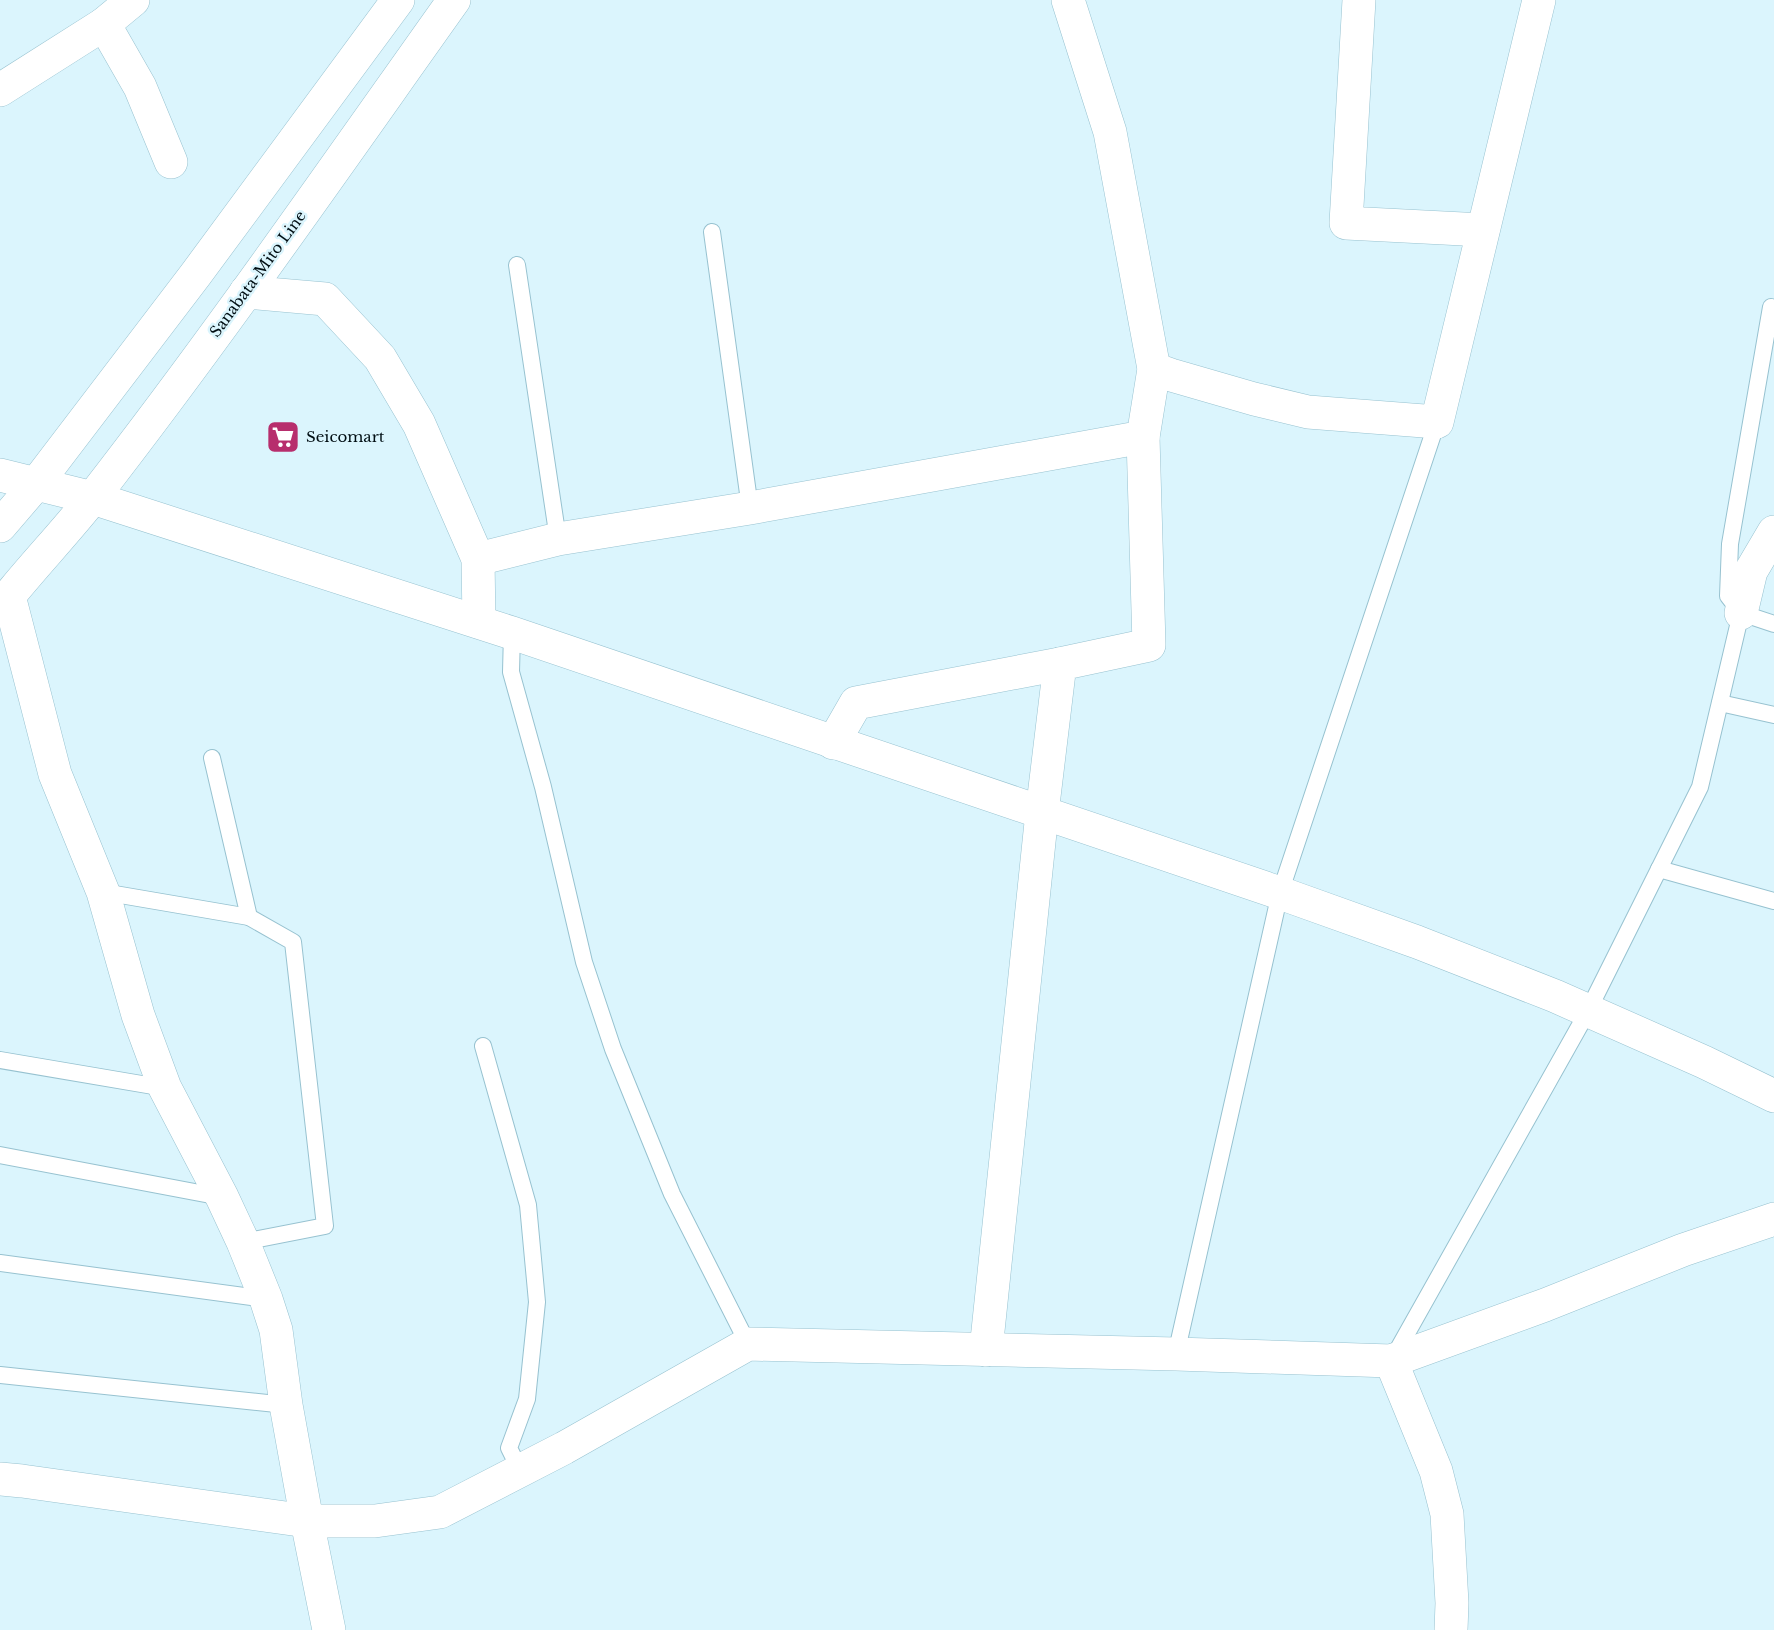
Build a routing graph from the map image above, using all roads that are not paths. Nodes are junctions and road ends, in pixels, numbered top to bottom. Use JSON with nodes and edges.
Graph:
{"nodes":[{"id":1,"x":133,"y":0,"type":"edge"},
{"id":2,"x":398,"y":0,"type":"edge"},
{"id":3,"x":454,"y":0,"type":"edge"},
{"id":4,"x":1068,"y":0,"type":"edge"},
{"id":5,"x":1359,"y":0,"type":"edge"},
{"id":6,"x":1539,"y":0,"type":"edge"},
{"id":7,"x":104,"y":24,"type":"junction"},
{"id":8,"x":0,"y":90,"type":"edge"},
{"id":9,"x":171,"y":162,"type":"dead end"},
{"id":10,"x":1483,"y":230,"type":"junction"},
{"id":11,"x":712,"y":232,"type":"dead end"},
{"id":12,"x":517,"y":265,"type":"dead end"},
{"id":13,"x":246,"y":292,"type":"junction"},
{"id":14,"x":1771,"y":307,"type":"dead end"},
{"id":15,"x":1154,"y":369,"type":"junction"},
{"id":16,"x":1437,"y":422,"type":"junction"},
{"id":17,"x":1143,"y":437,"type":"junction"},
{"id":18,"x":0,"y":475,"type":"edge"},
{"id":19,"x":36,"y":484,"type":"junction"},
{"id":20,"x":93,"y":498,"type":"junction"},
{"id":21,"x":750,"y":508,"type":"junction"},
{"id":22,"x":0,"y":526,"type":"edge"},
{"id":23,"x":1774,"y":532,"type":"edge"},
{"id":24,"x":558,"y":539,"type":"junction"},
{"id":25,"x":478,"y":560,"type":"junction"},
{"id":26,"x":4,"y":601,"type":"edge"},
{"id":27,"x":1741,"y":613,"type":"junction"},
{"id":28,"x":479,"y":622,"type":"junction"},
{"id":29,"x":1774,"y":624,"type":"edge"},
{"id":30,"x":512,"y":633,"type":"junction"},
{"id":31,"x":1060,"y":664,"type":"junction"},
{"id":32,"x":1720,"y":703,"type":"junction"},
{"id":33,"x":1774,"y":715,"type":"edge"},
{"id":34,"x":833,"y":743,"type":"junction"},
{"id":35,"x":212,"y":758,"type":"dead end"},
{"id":36,"x":1042,"y":813,"type":"junction"},
{"id":37,"x":1659,"y":869,"type":"junction"},
{"id":38,"x":103,"y":892,"type":"junction"},
{"id":39,"x":1280,"y":894,"type":"junction"},
{"id":40,"x":1774,"y":901,"type":"edge"},
{"id":41,"x":249,"y":917,"type":"junction"},
{"id":42,"x":1588,"y":1011,"type":"junction"},
{"id":43,"x":483,"y":1046,"type":"dead end"},
{"id":44,"x":0,"y":1060,"type":"edge"},
{"id":45,"x":165,"y":1088,"type":"junction"},
{"id":46,"x":1774,"y":1096,"type":"edge"},
{"id":47,"x":0,"y":1155,"type":"edge"},
{"id":48,"x":222,"y":1197,"type":"junction"},
{"id":49,"x":1774,"y":1219,"type":"edge"},
{"id":50,"x":243,"y":1242,"type":"junction"},
{"id":51,"x":0,"y":1263,"type":"edge"},
{"id":52,"x":266,"y":1299,"type":"junction"},
{"id":53,"x":748,"y":1344,"type":"junction"},
{"id":54,"x":986,"y":1350,"type":"junction"},
{"id":55,"x":1176,"y":1354,"type":"junction"},
{"id":56,"x":1391,"y":1361,"type":"junction"},
{"id":57,"x":0,"y":1376,"type":"edge"},
{"id":58,"x":286,"y":1405,"type":"junction"},
{"id":59,"x":520,"y":1470,"type":"junction"},
{"id":60,"x":0,"y":1479,"type":"edge"},
{"id":61,"x":307,"y":1521,"type":"junction"},
{"id":62,"x":329,"y":1630,"type":"edge"},
{"id":63,"x":1451,"y":1630,"type":"edge"}],
"edges":[{"from":1,"to":7,"type":"street"},
{"from":2,"to":19,"type":"street"},
{"from":3,"to":13,"type":"street","name":"Sanabata-Mito Line"},
{"from":4,"to":15,"type":"street"},
{"from":5,"to":10,"type":"street"},
{"from":6,"to":10,"type":"street"},
{"from":7,"to":8,"type":"street"},
{"from":7,"to":9,"type":"street"},
{"from":10,"to":16,"type":"street"},
{"from":11,"to":21,"type":"lane"},
{"from":12,"to":24,"type":"lane"},
{"from":13,"to":20,"type":"street","name":"Sanabata-Mito Line"},
{"from":13,"to":25,"type":"street"},
{"from":14,"to":27,"type":"lane"},
{"from":15,"to":16,"type":"street"},
{"from":15,"to":17,"type":"street"},
{"from":16,"to":39,"type":"lane"},
{"from":17,"to":21,"type":"street"},
{"from":17,"to":31,"type":"street"},
{"from":18,"to":19,"type":"street"},
{"from":19,"to":20,"type":"street"},
{"from":19,"to":22,"type":"street"},
{"from":20,"to":26,"type":"street","name":"Sanabata-Mito Line"},
{"from":20,"to":28,"type":"street"},
{"from":21,"to":24,"type":"street"},
{"from":23,"to":27,"type":"street"},
{"from":24,"to":25,"type":"street"},
{"from":25,"to":28,"type":"street"},
{"from":26,"to":38,"type":"street"},
{"from":27,"to":29,"type":"lane"},
{"from":27,"to":32,"type":"lane"},
{"from":28,"to":30,"type":"street"},
{"from":30,"to":34,"type":"street"},
{"from":30,"to":53,"type":"lane"},
{"from":31,"to":34,"type":"street"},
{"from":31,"to":36,"type":"street"},
{"from":32,"to":33,"type":"lane"},
{"from":32,"to":37,"type":"lane"},
{"from":34,"to":36,"type":"street"},
{"from":35,"to":41,"type":"lane"},
{"from":36,"to":39,"type":"street"},
{"from":36,"to":54,"type":"street"},
{"from":37,"to":40,"type":"lane"},
{"from":37,"to":42,"type":"lane"},
{"from":38,"to":41,"type":"lane"},
{"from":38,"to":45,"type":"street"},
{"from":39,"to":42,"type":"street"},
{"from":39,"to":55,"type":"lane"},
{"from":41,"to":50,"type":"lane"},
{"from":42,"to":46,"type":"street"},
{"from":42,"to":56,"type":"lane"},
{"from":43,"to":59,"type":"lane"},
{"from":44,"to":45,"type":"lane"},
{"from":45,"to":48,"type":"street"},
{"from":47,"to":48,"type":"lane"},
{"from":48,"to":50,"type":"street"},
{"from":49,"to":56,"type":"street"},
{"from":50,"to":52,"type":"street"},
{"from":51,"to":52,"type":"lane"},
{"from":52,"to":58,"type":"street"},
{"from":53,"to":54,"type":"street"},
{"from":53,"to":59,"type":"street"},
{"from":54,"to":55,"type":"street"},
{"from":55,"to":56,"type":"street"},
{"from":56,"to":63,"type":"street"},
{"from":57,"to":58,"type":"lane"},
{"from":58,"to":61,"type":"street"},
{"from":59,"to":61,"type":"street"},
{"from":60,"to":61,"type":"street"},
{"from":61,"to":62,"type":"street"}]}
